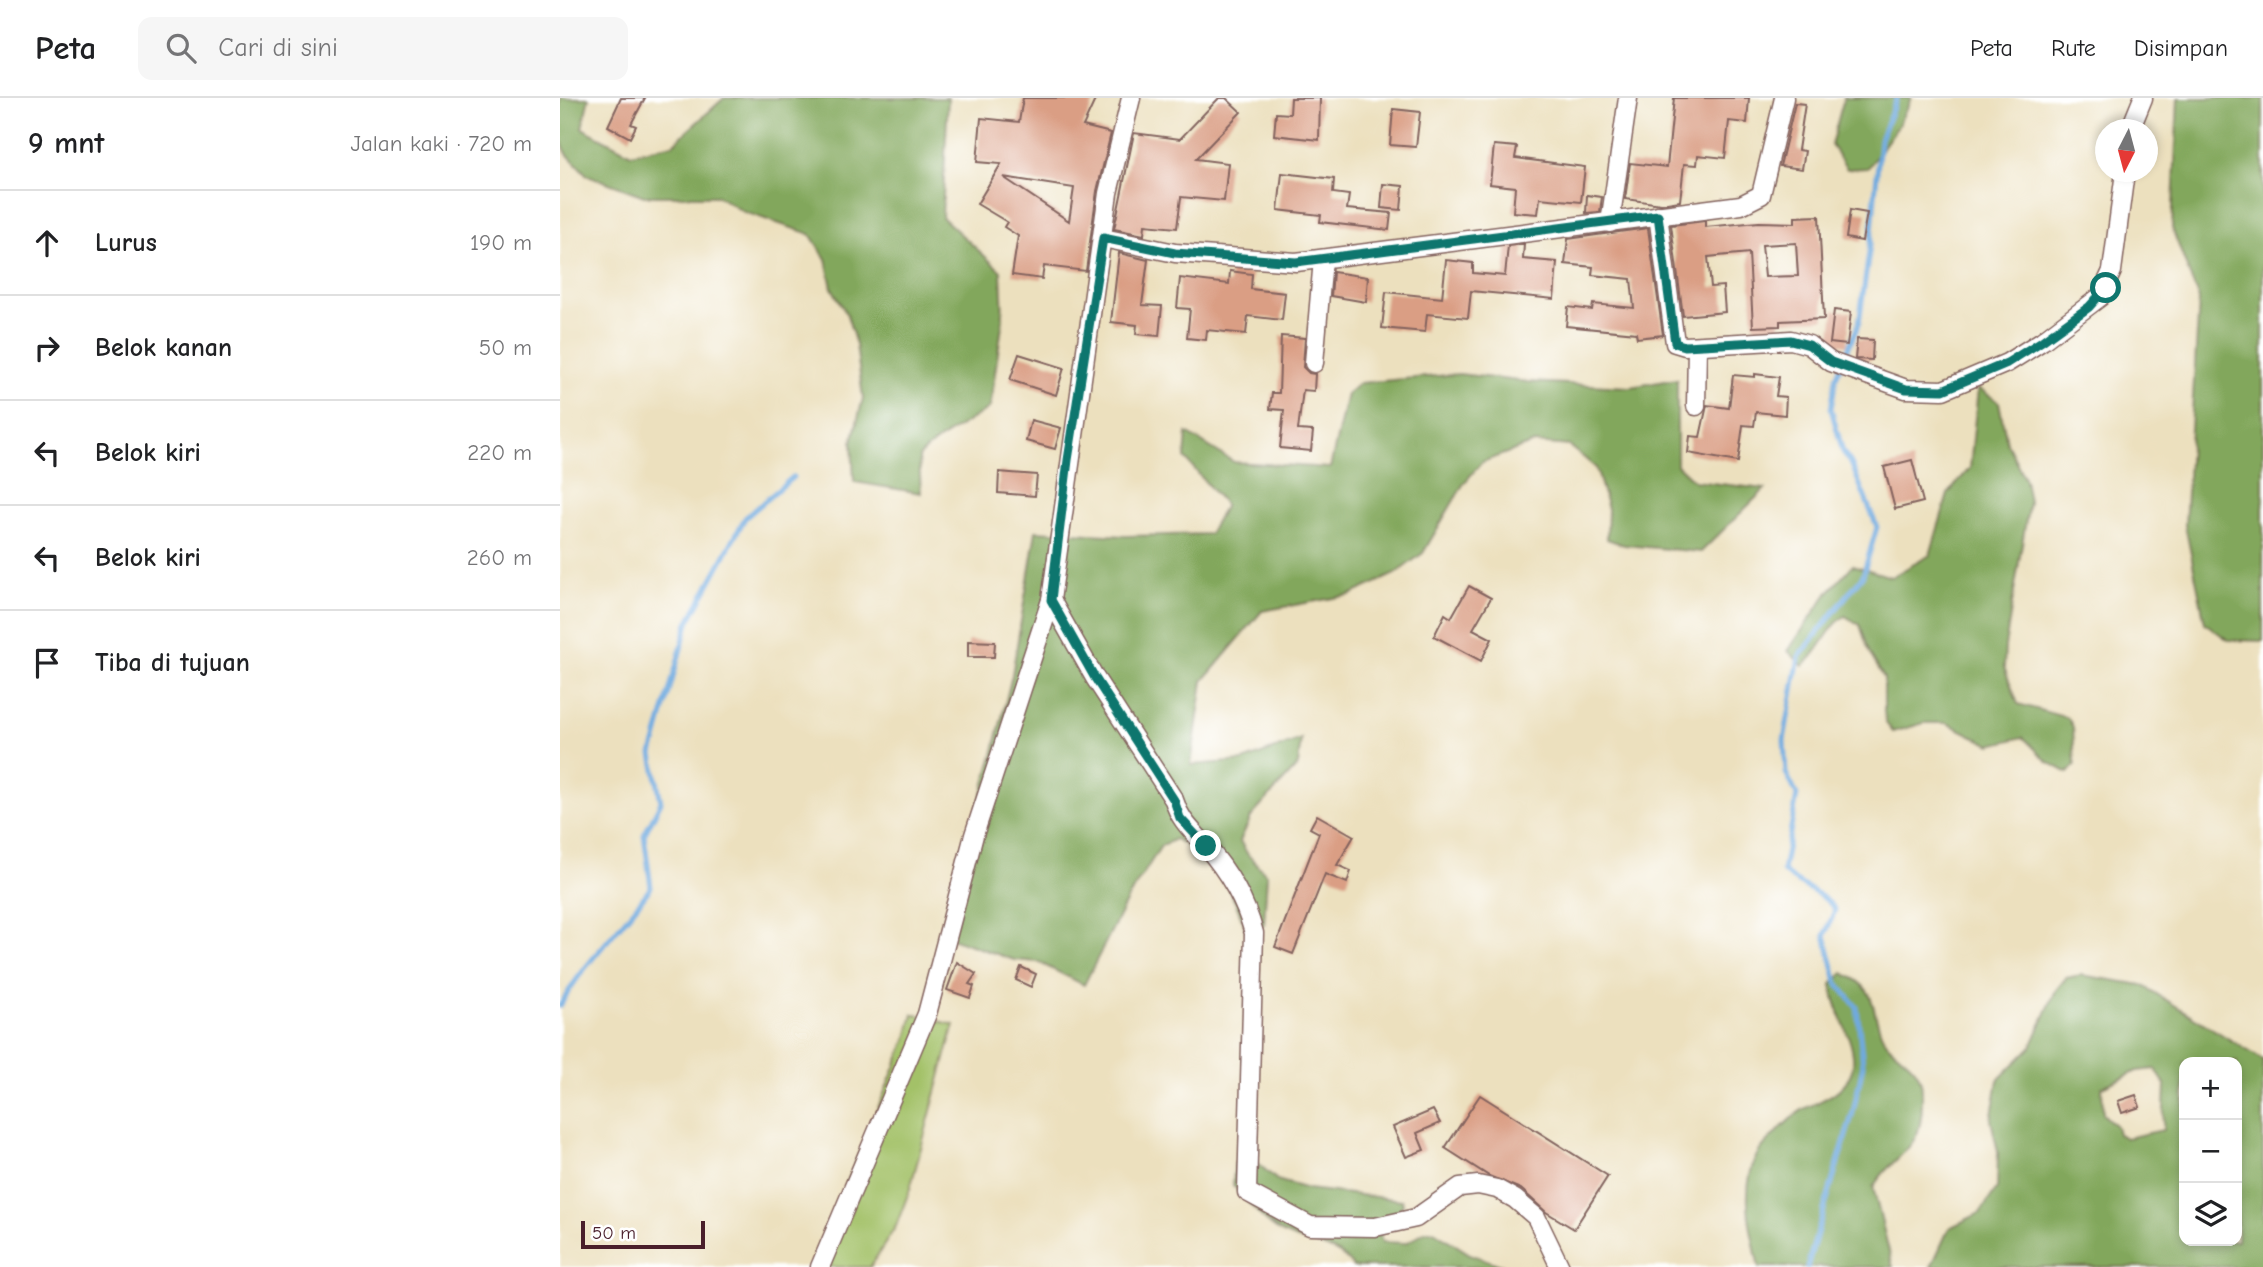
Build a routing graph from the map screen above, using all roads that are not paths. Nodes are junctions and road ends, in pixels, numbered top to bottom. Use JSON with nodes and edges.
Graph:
{"nodes":[{"id":1,"x":1131,"y":98,"type":"edge"},
{"id":2,"x":1628,"y":98,"type":"edge"},
{"id":3,"x":1784,"y":98,"type":"edge"},
{"id":4,"x":2143,"y":98,"type":"edge"},
{"id":5,"x":2134,"y":119,"type":"edge"},
{"id":6,"x":2124,"y":182,"type":"edge"},
{"id":7,"x":1658,"y":215,"type":"junction"},
{"id":8,"x":1610,"y":223,"type":"junction"},
{"id":9,"x":1103,"y":238,"type":"junction"},
{"id":10,"x":1323,"y":259,"type":"junction"},
{"id":11,"x":1698,"y":346,"type":"junction"},
{"id":12,"x":1314,"y":363,"type":"dead end"},
{"id":13,"x":1696,"y":405,"type":"dead end"},
{"id":14,"x":1051,"y":600,"type":"junction"},
{"id":15,"x":820,"y":1267,"type":"edge"},
{"id":16,"x":1560,"y":1267,"type":"edge"}],
"edges":[{"from":1,"to":9,"type":"street"},
{"from":2,"to":8,"type":"street"},
{"from":3,"to":7,"type":"street"},
{"from":4,"to":5,"type":"street"},
{"from":6,"to":11,"type":"street"},
{"from":7,"to":8,"type":"street"},
{"from":7,"to":11,"type":"street"},
{"from":8,"to":10,"type":"street"},
{"from":9,"to":10,"type":"street"},
{"from":9,"to":14,"type":"street"},
{"from":10,"to":12,"type":"street"},
{"from":11,"to":13,"type":"street"},
{"from":14,"to":15,"type":"street"},
{"from":14,"to":16,"type":"street"}]}
